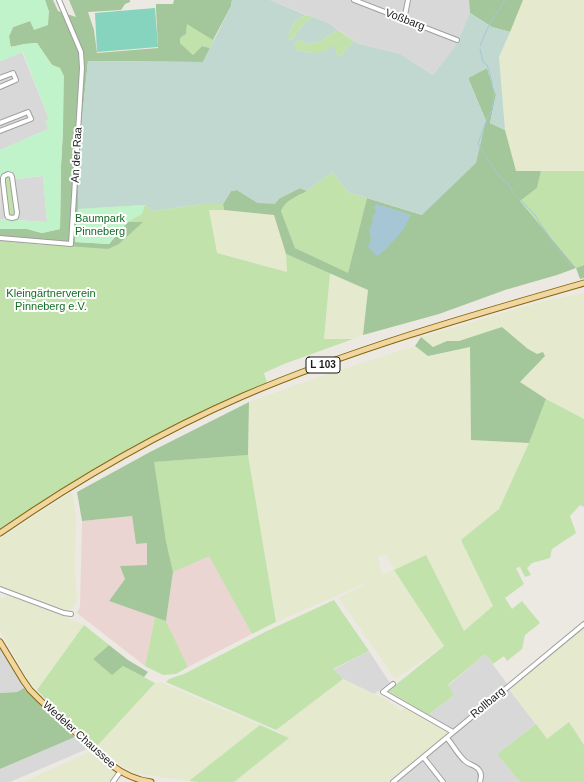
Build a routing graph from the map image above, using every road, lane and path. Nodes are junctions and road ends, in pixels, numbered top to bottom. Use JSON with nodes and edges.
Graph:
{"nodes":[{"id":1,"x":59,"y":0,"type":"edge"},
{"id":2,"x":354,"y":0,"type":"edge"},
{"id":3,"x":408,"y":0,"type":"edge"},
{"id":4,"x":404,"y":20,"type":"junction"},
{"id":5,"x":457,"y":40,"type":"dead end"},
{"id":6,"x":0,"y":78,"type":"edge"},
{"id":7,"x":0,"y":87,"type":"edge"},
{"id":8,"x":0,"y":123,"type":"edge"},
{"id":9,"x":0,"y":131,"type":"edge"},
{"id":10,"x":2,"y":182,"type":"edge"},
{"id":11,"x":0,"y":238,"type":"edge"},
{"id":12,"x":584,"y":283,"type":"edge"},
{"id":13,"x":0,"y":533,"type":"edge"},
{"id":14,"x":0,"y":589,"type":"edge"},
{"id":15,"x":71,"y":614,"type":"dead end"},
{"id":16,"x":584,"y":624,"type":"edge"},
{"id":17,"x":0,"y":642,"type":"edge"},
{"id":18,"x":393,"y":684,"type":"dead end"},
{"id":19,"x":453,"y":732,"type":"junction"},
{"id":20,"x":447,"y":738,"type":"junction"},
{"id":21,"x":424,"y":758,"type":"junction"},
{"id":22,"x":120,"y":772,"type":"junction"},
{"id":23,"x":113,"y":782,"type":"edge"},
{"id":24,"x":151,"y":782,"type":"edge"},
{"id":25,"x":393,"y":782,"type":"edge"},
{"id":26,"x":443,"y":782,"type":"edge"},
{"id":27,"x":480,"y":782,"type":"edge"}],
"edges":[{"from":1,"to":11,"type":"street","name":"An der Raa"},
{"from":2,"to":4,"type":"street","name":"Voßbarg"},
{"from":3,"to":4,"type":"street"},
{"from":4,"to":5,"type":"street","name":"Voßbarg"},
{"from":6,"to":7,"type":"street"},
{"from":8,"to":9,"type":"street"},
{"from":10,"to":10,"type":"street"},
{"from":12,"to":13,"type":"main road","number":"L 103"},
{"from":14,"to":15,"type":"street"},
{"from":16,"to":19,"type":"street","name":"Rollbarg"},
{"from":17,"to":22,"type":"main road","name":"Wedeler Chaussee"},
{"from":18,"to":19,"type":"street"},
{"from":19,"to":20,"type":"street","name":"Rollbarg"},
{"from":20,"to":21,"type":"street","name":"Rollbarg"},
{"from":20,"to":27,"type":"street"},
{"from":21,"to":25,"type":"street","name":"Rollbarg"},
{"from":21,"to":26,"type":"street"},
{"from":22,"to":23,"type":"street"},
{"from":22,"to":24,"type":"main road","name":"Wedeler Chaussee"}]}
